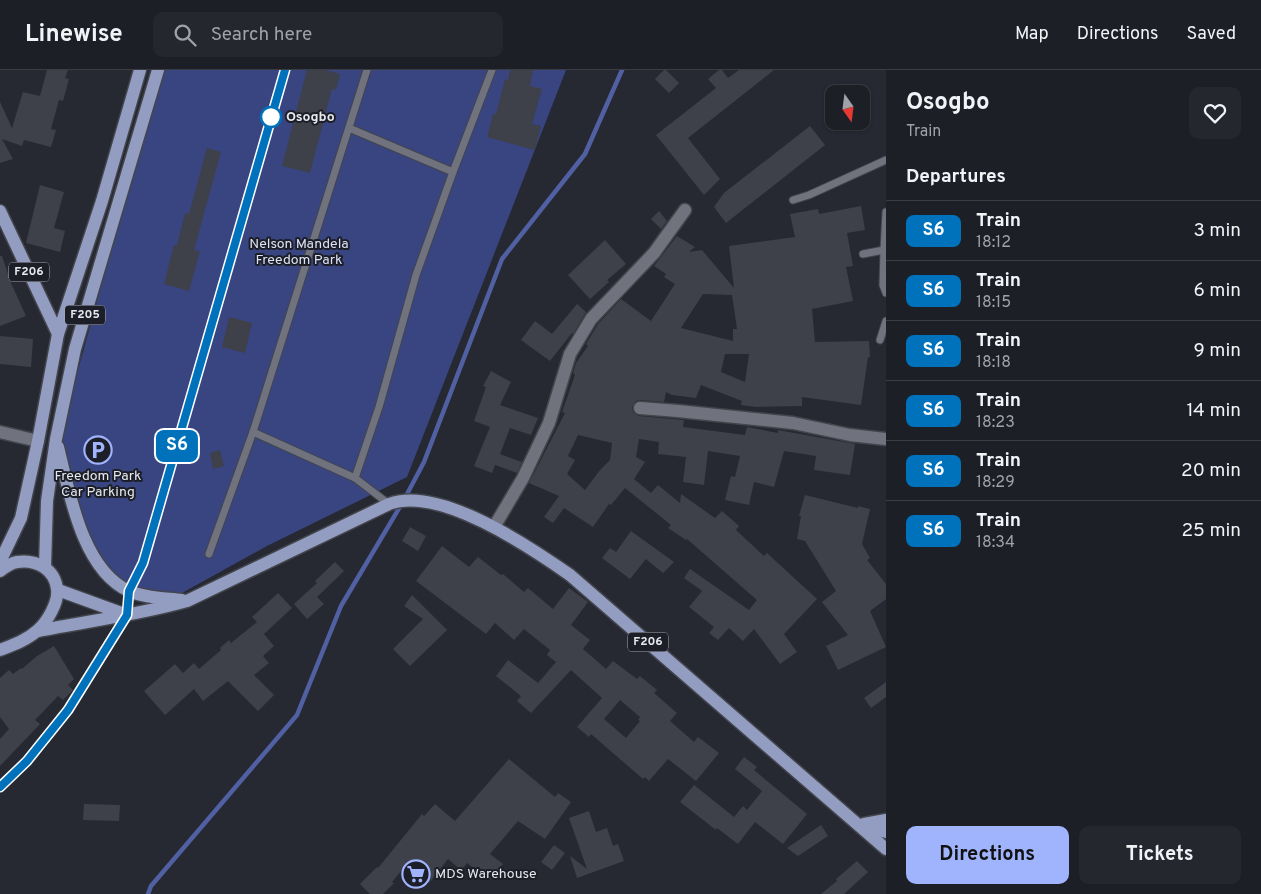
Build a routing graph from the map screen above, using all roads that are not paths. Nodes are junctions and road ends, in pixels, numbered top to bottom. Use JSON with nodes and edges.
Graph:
{"nodes":[{"id":1,"x":140,"y":70,"type":"edge"},
{"id":2,"x":158,"y":70,"type":"edge"},
{"id":3,"x":368,"y":70,"type":"edge"},
{"id":4,"x":492,"y":70,"type":"edge"},
{"id":5,"x":349,"y":128,"type":"junction"},
{"id":6,"x":886,"y":160,"type":"edge"},
{"id":7,"x":453,"y":172,"type":"junction"},
{"id":8,"x":793,"y":200,"type":"dead end"},
{"id":9,"x":685,"y":210,"type":"dead end"},
{"id":10,"x":0,"y":211,"type":"edge"},
{"id":11,"x":886,"y":212,"type":"edge"},
{"id":12,"x":884,"y":250,"type":"junction"},
{"id":13,"x":864,"y":254,"type":"dead end"},
{"id":14,"x":886,"y":294,"type":"edge"},
{"id":15,"x":886,"y":320,"type":"edge"},
{"id":16,"x":58,"y":334,"type":"junction"},
{"id":17,"x":880,"y":340,"type":"dead end"},
{"id":18,"x":640,"y":408,"type":"dead end"},
{"id":19,"x":0,"y":432,"type":"edge"},
{"id":20,"x":253,"y":432,"type":"junction"},
{"id":21,"x":56,"y":439,"type":"junction"},
{"id":22,"x":886,"y":439,"type":"edge"},
{"id":23,"x":38,"y":441,"type":"junction"},
{"id":24,"x":355,"y":478,"type":"junction"},
{"id":25,"x":391,"y":503,"type":"junction"},
{"id":26,"x":494,"y":527,"type":"junction"},
{"id":27,"x":210,"y":554,"type":"dead end"},
{"id":28,"x":0,"y":562,"type":"edge"},
{"id":29,"x":45,"y":566,"type":"junction"},
{"id":30,"x":0,"y":571,"type":"edge"},
{"id":31,"x":58,"y":590,"type":"junction"},
{"id":32,"x":187,"y":600,"type":"junction"},
{"id":33,"x":124,"y":614,"type":"junction"},
{"id":34,"x":38,"y":630,"type":"junction"},
{"id":35,"x":0,"y":650,"type":"edge"},
{"id":36,"x":886,"y":820,"type":"edge"},
{"id":37,"x":860,"y":825,"type":"junction"},
{"id":38,"x":886,"y":832,"type":"edge"},
{"id":39,"x":886,"y":849,"type":"edge"}],
"edges":[{"from":1,"to":16,"type":"main road","number":"F205"},
{"from":2,"to":21,"type":"main road","number":"F205"},
{"from":3,"to":5,"type":"lane"},
{"from":4,"to":7,"type":"lane"},
{"from":5,"to":7,"type":"lane"},
{"from":5,"to":20,"type":"lane"},
{"from":6,"to":8,"type":"lane"},
{"from":7,"to":24,"type":"lane"},
{"from":9,"to":26,"type":"street"},
{"from":10,"to":16,"type":"main road","number":"F206"},
{"from":11,"to":12,"type":"lane"},
{"from":12,"to":13,"type":"lane"},
{"from":12,"to":14,"type":"lane"},
{"from":15,"to":17,"type":"lane"},
{"from":16,"to":23,"type":"main road","number":"F205"},
{"from":18,"to":22,"type":"street"},
{"from":19,"to":23,"type":"street"},
{"from":20,"to":24,"type":"lane"},
{"from":20,"to":27,"type":"lane"},
{"from":21,"to":29,"type":"main road","number":"F205"},
{"from":21,"to":32,"type":"main road"},
{"from":23,"to":28,"type":"main road","number":"F205"},
{"from":24,"to":25,"type":"lane"},
{"from":25,"to":26,"type":"main road","number":"F206"},
{"from":25,"to":32,"type":"main road","number":"F206"},
{"from":26,"to":37,"type":"main road","number":"F206"},
{"from":29,"to":30,"type":"main road"},
{"from":29,"to":31,"type":"main road"},
{"from":31,"to":33,"type":"main road","number":"F206"},
{"from":31,"to":34,"type":"main road"},
{"from":32,"to":33,"type":"main road","number":"F206"},
{"from":33,"to":34,"type":"main road","number":"F206"},
{"from":34,"to":35,"type":"main road"},
{"from":36,"to":37,"type":"main road"},
{"from":37,"to":38,"type":"main road"},
{"from":37,"to":39,"type":"main road","number":"F206"}]}
